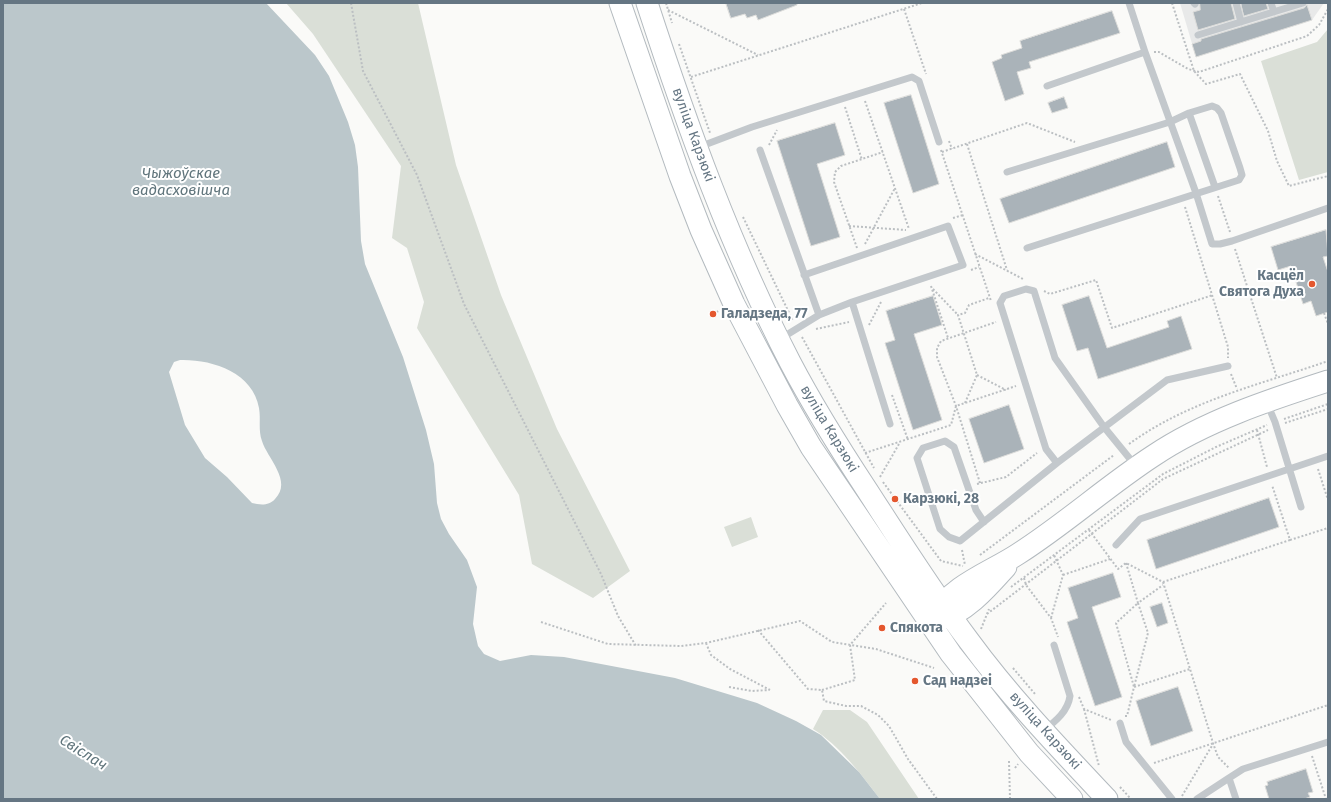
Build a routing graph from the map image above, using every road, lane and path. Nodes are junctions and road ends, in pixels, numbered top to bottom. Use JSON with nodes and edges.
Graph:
{"nodes":[{"id":1,"x":351,"y":3,"type":"edge"},
{"id":2,"x":620,"y":3,"type":"edge"},
{"id":3,"x":647,"y":3,"type":"edge"},
{"id":4,"x":666,"y":3,"type":"edge"},
{"id":5,"x":922,"y":3,"type":"edge"},
{"id":6,"x":1128,"y":3,"type":"edge"},
{"id":7,"x":1172,"y":3,"type":"edge"},
{"id":8,"x":1236,"y":3,"type":"edge"},
{"id":9,"x":1271,"y":3,"type":"edge"},
{"id":10,"x":1303,"y":3,"type":"edge"},
{"id":11,"x":1328,"y":9,"type":"edge"},
{"id":12,"x":668,"y":10,"type":"junction"},
{"id":13,"x":1274,"y":12,"type":"junction"},
{"id":14,"x":1241,"y":22,"type":"junction"},
{"id":15,"x":673,"y":25,"type":"dead end"},
{"id":16,"x":1198,"y":35,"type":"dead end"},
{"id":17,"x":678,"y":39,"type":"dead end"},
{"id":18,"x":1146,"y":52,"type":"junction"},
{"id":19,"x":758,"y":55,"type":"junction"},
{"id":20,"x":1194,"y":71,"type":"junction"},
{"id":21,"x":691,"y":77,"type":"junction"},
{"id":22,"x":1047,"y":86,"type":"dead end"},
{"id":23,"x":863,"y":91,"type":"junction"},
{"id":24,"x":844,"y":105,"type":"dead end"},
{"id":25,"x":1189,"y":113,"type":"junction"},
{"id":26,"x":1170,"y":122,"type":"junction"},
{"id":27,"x":779,"y":126,"type":"dead end"},
{"id":28,"x":939,"y":142,"type":"joint"},
{"id":29,"x":705,"y":144,"type":"junction"},
{"id":30,"x":967,"y":144,"type":"junction"},
{"id":31,"x":1089,"y":147,"type":"junction"},
{"id":32,"x":763,"y":151,"type":"joint"},
{"id":33,"x":883,"y":152,"type":"junction"},
{"id":34,"x":942,"y":152,"type":"junction"},
{"id":35,"x":862,"y":160,"type":"junction"},
{"id":36,"x":1007,"y":172,"type":"dead end"},
{"id":37,"x":1328,"y":176,"type":"edge"},
{"id":38,"x":1215,"y":187,"type":"junction"},
{"id":39,"x":895,"y":188,"type":"junction"},
{"id":40,"x":1196,"y":193,"type":"junction"},
{"id":41,"x":1182,"y":198,"type":"junction"},
{"id":42,"x":1328,"y":208,"type":"edge"},
{"id":43,"x":742,"y":215,"type":"dead end"},
{"id":44,"x":963,"y":215,"type":"junction"},
{"id":45,"x":950,"y":219,"type":"dead end"},
{"id":46,"x":849,"y":226,"type":"junction"},
{"id":47,"x":873,"y":228,"type":"junction"},
{"id":48,"x":909,"y":230,"type":"junction"},
{"id":49,"x":903,"y":234,"type":"dead end"},
{"id":50,"x":1232,"y":240,"type":"junction"},
{"id":51,"x":870,"y":245,"type":"dead end"},
{"id":52,"x":863,"y":247,"type":"junction"},
{"id":53,"x":1027,"y":248,"type":"dead end"},
{"id":54,"x":975,"y":254,"type":"junction"},
{"id":55,"x":979,"y":267,"type":"junction"},
{"id":56,"x":965,"y":271,"type":"dead end"},
{"id":57,"x":1007,"y":271,"type":"junction"},
{"id":58,"x":804,"y":275,"type":"junction"},
{"id":59,"x":1025,"y":281,"type":"dead end"},
{"id":60,"x":930,"y":283,"type":"dead end"},
{"id":61,"x":1038,"y":287,"type":"dead end"},
{"id":62,"x":932,"y":289,"type":"junction"},
{"id":63,"x":1213,"y":295,"type":"junction"},
{"id":64,"x":989,"y":298,"type":"junction"},
{"id":65,"x":883,"y":299,"type":"dead end"},
{"id":66,"x":852,"y":302,"type":"junction"},
{"id":67,"x":991,"y":304,"type":"dead end"},
{"id":68,"x":1324,"y":313,"type":"dead end"},
{"id":69,"x":819,"y":314,"type":"junction"},
{"id":70,"x":958,"y":315,"type":"junction"},
{"id":71,"x":995,"y":315,"type":"dead end"},
{"id":72,"x":856,"y":320,"type":"junction"},
{"id":73,"x":997,"y":321,"type":"junction"},
{"id":74,"x":1328,"y":324,"type":"edge"},
{"id":75,"x":999,"y":328,"type":"dead end"},
{"id":76,"x":798,"y":331,"type":"junction"},
{"id":77,"x":964,"y":333,"type":"junction"},
{"id":78,"x":948,"y":338,"type":"junction"},
{"id":79,"x":778,"y":340,"type":"junction"},
{"id":80,"x":1328,"y":361,"type":"edge"},
{"id":81,"x":1228,"y":366,"type":"junction"},
{"id":82,"x":977,"y":375,"type":"junction"},
{"id":83,"x":1277,"y":378,"type":"junction"},
{"id":84,"x":1015,"y":379,"type":"dead end"},
{"id":85,"x":1328,"y":381,"type":"edge"},
{"id":86,"x":1237,"y":389,"type":"junction"},
{"id":87,"x":1006,"y":390,"type":"junction"},
{"id":88,"x":1266,"y":401,"type":"junction"},
{"id":89,"x":965,"y":403,"type":"junction"},
{"id":90,"x":1328,"y":404,"type":"edge"},
{"id":91,"x":956,"y":406,"type":"junction"},
{"id":92,"x":1328,"y":409,"type":"edge"},
{"id":93,"x":890,"y":424,"type":"dead end"},
{"id":94,"x":1275,"y":424,"type":"junction"},
{"id":95,"x":1104,"y":427,"type":"junction"},
{"id":96,"x":1257,"y":430,"type":"junction"},
{"id":97,"x":1258,"y":434,"type":"junction"},
{"id":98,"x":900,"y":443,"type":"junction"},
{"id":99,"x":1123,"y":448,"type":"junction"},
{"id":100,"x":1039,"y":452,"type":"dead end"},
{"id":101,"x":865,"y":453,"type":"junction"},
{"id":102,"x":1328,"y":456,"type":"edge"},
{"id":103,"x":1058,"y":463,"type":"junction"},
{"id":104,"x":1137,"y":467,"type":"junction"},
{"id":105,"x":1323,"y":467,"type":"dead end"},
{"id":106,"x":1289,"y":470,"type":"junction"},
{"id":107,"x":880,"y":477,"type":"junction"},
{"id":108,"x":1269,"y":477,"type":"junction"},
{"id":109,"x":980,"y":483,"type":"junction"},
{"id":110,"x":968,"y":486,"type":"junction"},
{"id":111,"x":1328,"y":500,"type":"edge"},
{"id":112,"x":1301,"y":507,"type":"dead end"},
{"id":113,"x":984,"y":522,"type":"junction"},
{"id":114,"x":1328,"y":528,"type":"edge"},
{"id":115,"x":1089,"y":530,"type":"junction"},
{"id":116,"x":1092,"y":533,"type":"junction"},
{"id":117,"x":1290,"y":540,"type":"junction"},
{"id":118,"x":960,"y":541,"type":"junction"},
{"id":119,"x":1116,"y":544,"type":"dead end"},
{"id":120,"x":1054,"y":555,"type":"junction"},
{"id":121,"x":978,"y":557,"type":"dead end"},
{"id":122,"x":1110,"y":559,"type":"junction"},
{"id":123,"x":1058,"y":560,"type":"junction"},
{"id":124,"x":972,"y":562,"type":"dead end"},
{"id":125,"x":1126,"y":563,"type":"junction"},
{"id":126,"x":965,"y":567,"type":"junction"},
{"id":127,"x":1063,"y":575,"type":"junction"},
{"id":128,"x":1024,"y":578,"type":"junction"},
{"id":129,"x":1163,"y":584,"type":"junction"},
{"id":130,"x":1026,"y":585,"type":"junction"},
{"id":131,"x":1011,"y":588,"type":"dead end"},
{"id":132,"x":886,"y":603,"type":"dead end"},
{"id":133,"x":1138,"y":603,"type":"junction"},
{"id":134,"x":989,"y":608,"type":"dead end"},
{"id":135,"x":947,"y":610,"type":"junction"},
{"id":136,"x":987,"y":614,"type":"junction"},
{"id":137,"x":1051,"y":618,"type":"junction"},
{"id":138,"x":541,"y":622,"type":"dead end"},
{"id":139,"x":929,"y":623,"type":"junction"},
{"id":140,"x":758,"y":630,"type":"junction"},
{"id":141,"x":981,"y":630,"type":"dead end"},
{"id":142,"x":1056,"y":642,"type":"joint"},
{"id":143,"x":706,"y":643,"type":"junction"},
{"id":144,"x":636,"y":646,"type":"junction"},
{"id":145,"x":850,"y":646,"type":"junction"},
{"id":146,"x":934,"y":668,"type":"dead end"},
{"id":147,"x":1190,"y":669,"type":"junction"},
{"id":148,"x":729,"y":687,"type":"dead end"},
{"id":149,"x":1134,"y":687,"type":"junction"},
{"id":150,"x":822,"y":690,"type":"junction"},
{"id":151,"x":1079,"y":695,"type":"dead end"},
{"id":152,"x":1328,"y":705,"type":"edge"},
{"id":153,"x":1084,"y":709,"type":"junction"},
{"id":154,"x":1127,"y":716,"type":"junction"},
{"id":155,"x":1111,"y":720,"type":"dead end"},
{"id":156,"x":1119,"y":721,"type":"joint"},
{"id":157,"x":1129,"y":722,"type":"dead end"},
{"id":158,"x":1042,"y":731,"type":"junction"},
{"id":159,"x":1328,"y":742,"type":"edge"},
{"id":160,"x":1213,"y":743,"type":"junction"},
{"id":161,"x":1312,"y":755,"type":"dead end"},
{"id":162,"x":1149,"y":758,"type":"dead end"},
{"id":163,"x":1009,"y":761,"type":"dead end"},
{"id":164,"x":1153,"y":763,"type":"junction"},
{"id":165,"x":1099,"y":766,"type":"dead end"},
{"id":166,"x":1158,"y":769,"type":"dead end"},
{"id":167,"x":1227,"y":775,"type":"junction"},
{"id":168,"x":1177,"y":791,"type":"dead end"},
{"id":169,"x":1182,"y":796,"type":"junction"},
{"id":170,"x":936,"y":799,"type":"edge"},
{"id":171,"x":1010,"y":799,"type":"edge"},
{"id":172,"x":1072,"y":799,"type":"edge"},
{"id":173,"x":1107,"y":799,"type":"edge"},
{"id":174,"x":1172,"y":799,"type":"edge"},
{"id":175,"x":1188,"y":799,"type":"edge"},
{"id":176,"x":1197,"y":799,"type":"edge"},
{"id":177,"x":1236,"y":799,"type":"edge"},
{"id":178,"x":1326,"y":799,"type":"edge"}],
"edges":[{"from":1,"to":144,"type":"path"},
{"from":2,"to":139,"type":"street","name":"вуліца Карзюкі"},
{"from":3,"to":29,"type":"street","name":"вуліца Карзюкі"},
{"from":4,"to":12,"type":"path"},
{"from":5,"to":19,"type":"path"},
{"from":6,"to":18,"type":"lane"},
{"from":7,"to":20,"type":"path"},
{"from":8,"to":14,"type":"lane"},
{"from":9,"to":13,"type":"lane"},
{"from":10,"to":13,"type":"lane"},
{"from":11,"to":20,"type":"path"},
{"from":12,"to":15,"type":"path"},
{"from":12,"to":19,"type":"path"},
{"from":13,"to":14,"type":"lane"},
{"from":14,"to":16,"type":"lane"},
{"from":17,"to":21,"type":"path"},
{"from":18,"to":20,"type":"path"},
{"from":18,"to":22,"type":"lane"},
{"from":18,"to":26,"type":"lane"},
{"from":19,"to":21,"type":"path"},
{"from":20,"to":37,"type":"path"},
{"from":21,"to":29,"type":"path"},
{"from":23,"to":28,"type":"lane"},
{"from":23,"to":29,"type":"lane"},
{"from":23,"to":33,"type":"path"},
{"from":24,"to":35,"type":"path"},
{"from":25,"to":26,"type":"lane"},
{"from":25,"to":38,"type":"lane"},
{"from":25,"to":38,"type":"lane"},
{"from":26,"to":31,"type":"lane"},
{"from":26,"to":40,"type":"lane"},
{"from":27,"to":32,"type":"path"},
{"from":28,"to":34,"type":"path"},
{"from":29,"to":79,"type":"street","name":"вуліца Карзюкі"},
{"from":30,"to":31,"type":"path"},
{"from":30,"to":34,"type":"path"},
{"from":30,"to":57,"type":"path"},
{"from":31,"to":36,"type":"lane"},
{"from":32,"to":58,"type":"lane"},
{"from":33,"to":35,"type":"path"},
{"from":33,"to":39,"type":"path"},
{"from":34,"to":44,"type":"path"},
{"from":35,"to":46,"type":"path"},
{"from":38,"to":40,"type":"lane"},
{"from":38,"to":50,"type":"path"},
{"from":39,"to":47,"type":"path"},
{"from":39,"to":48,"type":"path"},
{"from":40,"to":41,"type":"lane"},
{"from":40,"to":50,"type":"lane"},
{"from":41,"to":53,"type":"lane"},
{"from":41,"to":63,"type":"path"},
{"from":42,"to":50,"type":"lane"},
{"from":43,"to":76,"type":"path"},
{"from":44,"to":45,"type":"path"},
{"from":44,"to":54,"type":"path"},
{"from":46,"to":47,"type":"path"},
{"from":46,"to":52,"type":"path"},
{"from":47,"to":48,"type":"path"},
{"from":47,"to":52,"type":"path"},
{"from":48,"to":49,"type":"path"},
{"from":50,"to":83,"type":"path"},
{"from":51,"to":52,"type":"path"},
{"from":54,"to":55,"type":"path"},
{"from":54,"to":57,"type":"path"},
{"from":55,"to":56,"type":"path"},
{"from":55,"to":64,"type":"path"},
{"from":57,"to":59,"type":"path"},
{"from":58,"to":66,"type":"lane"},
{"from":58,"to":69,"type":"lane"},
{"from":60,"to":62,"type":"path"},
{"from":61,"to":63,"type":"path"},
{"from":62,"to":70,"type":"path"},
{"from":62,"to":78,"type":"path"},
{"from":63,"to":81,"type":"path"},
{"from":64,"to":67,"type":"path"},
{"from":64,"to":70,"type":"path"},
{"from":65,"to":72,"type":"path"},
{"from":66,"to":69,"type":"lane"},
{"from":66,"to":72,"type":"lane"},
{"from":68,"to":74,"type":"path"},
{"from":69,"to":76,"type":"lane"},
{"from":70,"to":77,"type":"path"},
{"from":71,"to":73,"type":"path"},
{"from":72,"to":76,"type":"path"},
{"from":72,"to":93,"type":"lane"},
{"from":73,"to":75,"type":"path"},
{"from":73,"to":77,"type":"path"},
{"from":76,"to":79,"type":"lane"},
{"from":76,"to":101,"type":"path"},
{"from":77,"to":78,"type":"path"},
{"from":77,"to":82,"type":"path"},
{"from":78,"to":91,"type":"path"},
{"from":79,"to":135,"type":"street","name":"вуліца Карзюкі"},
{"from":80,"to":83,"type":"path"},
{"from":81,"to":86,"type":"path"},
{"from":81,"to":95,"type":"lane"},
{"from":82,"to":87,"type":"path"},
{"from":82,"to":89,"type":"path"},
{"from":83,"to":86,"type":"path"},
{"from":84,"to":87,"type":"path"},
{"from":85,"to":88,"type":"street"},
{"from":86,"to":99,"type":"path"},
{"from":87,"to":89,"type":"path"},
{"from":88,"to":94,"type":"lane"},
{"from":88,"to":104,"type":"street"},
{"from":89,"to":91,"type":"path"},
{"from":90,"to":94,"type":"path"},
{"from":91,"to":98,"type":"path"},
{"from":91,"to":109,"type":"path"},
{"from":92,"to":94,"type":"path"},
{"from":94,"to":96,"type":"path"},
{"from":94,"to":97,"type":"path"},
{"from":94,"to":106,"type":"lane"},
{"from":95,"to":99,"type":"lane"},
{"from":95,"to":103,"type":"lane"},
{"from":95,"to":103,"type":"lane"},
{"from":96,"to":97,"type":"path"},
{"from":96,"to":115,"type":"path"},
{"from":97,"to":108,"type":"path"},
{"from":97,"to":116,"type":"path"},
{"from":98,"to":101,"type":"path"},
{"from":98,"to":107,"type":"path"},
{"from":99,"to":104,"type":"lane"},
{"from":99,"to":121,"type":"path"},
{"from":100,"to":109,"type":"path"},
{"from":101,"to":107,"type":"path"},
{"from":102,"to":106,"type":"lane"},
{"from":103,"to":113,"type":"lane"},
{"from":104,"to":135,"type":"street"},
{"from":105,"to":111,"type":"path"},
{"from":106,"to":108,"type":"lane"},
{"from":106,"to":112,"type":"lane"},
{"from":107,"to":126,"type":"path"},
{"from":108,"to":117,"type":"path"},
{"from":108,"to":119,"type":"lane"},
{"from":109,"to":110,"type":"path"},
{"from":110,"to":113,"type":"lane"},
{"from":110,"to":118,"type":"lane"},
{"from":113,"to":118,"type":"lane"},
{"from":114,"to":117,"type":"path"},
{"from":115,"to":116,"type":"path"},
{"from":115,"to":120,"type":"path"},
{"from":116,"to":122,"type":"path"},
{"from":116,"to":123,"type":"path"},
{"from":117,"to":129,"type":"path"},
{"from":118,"to":126,"type":"path"},
{"from":120,"to":123,"type":"path"},
{"from":120,"to":128,"type":"path"},
{"from":122,"to":125,"type":"path"},
{"from":122,"to":127,"type":"path"},
{"from":123,"to":127,"type":"path"},
{"from":123,"to":130,"type":"path"},
{"from":124,"to":126,"type":"path"},
{"from":125,"to":129,"type":"path"},
{"from":125,"to":133,"type":"path"},
{"from":127,"to":137,"type":"path"},
{"from":128,"to":130,"type":"path"},
{"from":128,"to":131,"type":"path"},
{"from":129,"to":133,"type":"path"},
{"from":129,"to":147,"type":"path"},
{"from":130,"to":136,"type":"path"},
{"from":130,"to":137,"type":"path"},
{"from":132,"to":145,"type":"path"},
{"from":133,"to":149,"type":"path"},
{"from":133,"to":149,"type":"path"},
{"from":134,"to":136,"type":"path"},
{"from":135,"to":139,"type":"street"},
{"from":135,"to":158,"type":"street","name":"вуліца Карзюкі"},
{"from":136,"to":141,"type":"path"},
{"from":137,"to":142,"type":"path"},
{"from":138,"to":144,"type":"path"},
{"from":139,"to":172,"type":"street","name":"вуліца Карзюкі"},
{"from":140,"to":143,"type":"path"},
{"from":140,"to":145,"type":"path"},
{"from":140,"to":150,"type":"path"},
{"from":142,"to":158,"type":"lane"},
{"from":143,"to":144,"type":"path"},
{"from":143,"to":148,"type":"path"},
{"from":145,"to":146,"type":"path"},
{"from":145,"to":150,"type":"path"},
{"from":147,"to":149,"type":"path"},
{"from":147,"to":160,"type":"path"},
{"from":149,"to":154,"type":"path"},
{"from":150,"to":170,"type":"path"},
{"from":151,"to":153,"type":"path"},
{"from":152,"to":160,"type":"path"},
{"from":153,"to":155,"type":"path"},
{"from":153,"to":165,"type":"path"},
{"from":154,"to":156,"type":"path"},
{"from":154,"to":157,"type":"path"},
{"from":156,"to":174,"type":"lane"},
{"from":158,"to":173,"type":"street","name":"вуліца Карзюкі"},
{"from":159,"to":167,"type":"lane"},
{"from":160,"to":164,"type":"path"},
{"from":160,"to":167,"type":"path"},
{"from":160,"to":169,"type":"path"},
{"from":161,"to":178,"type":"path"},
{"from":162,"to":164,"type":"path"},
{"from":163,"to":171,"type":"path"},
{"from":164,"to":166,"type":"path"},
{"from":167,"to":176,"type":"lane"},
{"from":167,"to":177,"type":"lane"},
{"from":168,"to":169,"type":"path"},
{"from":169,"to":175,"type":"path"}]}
